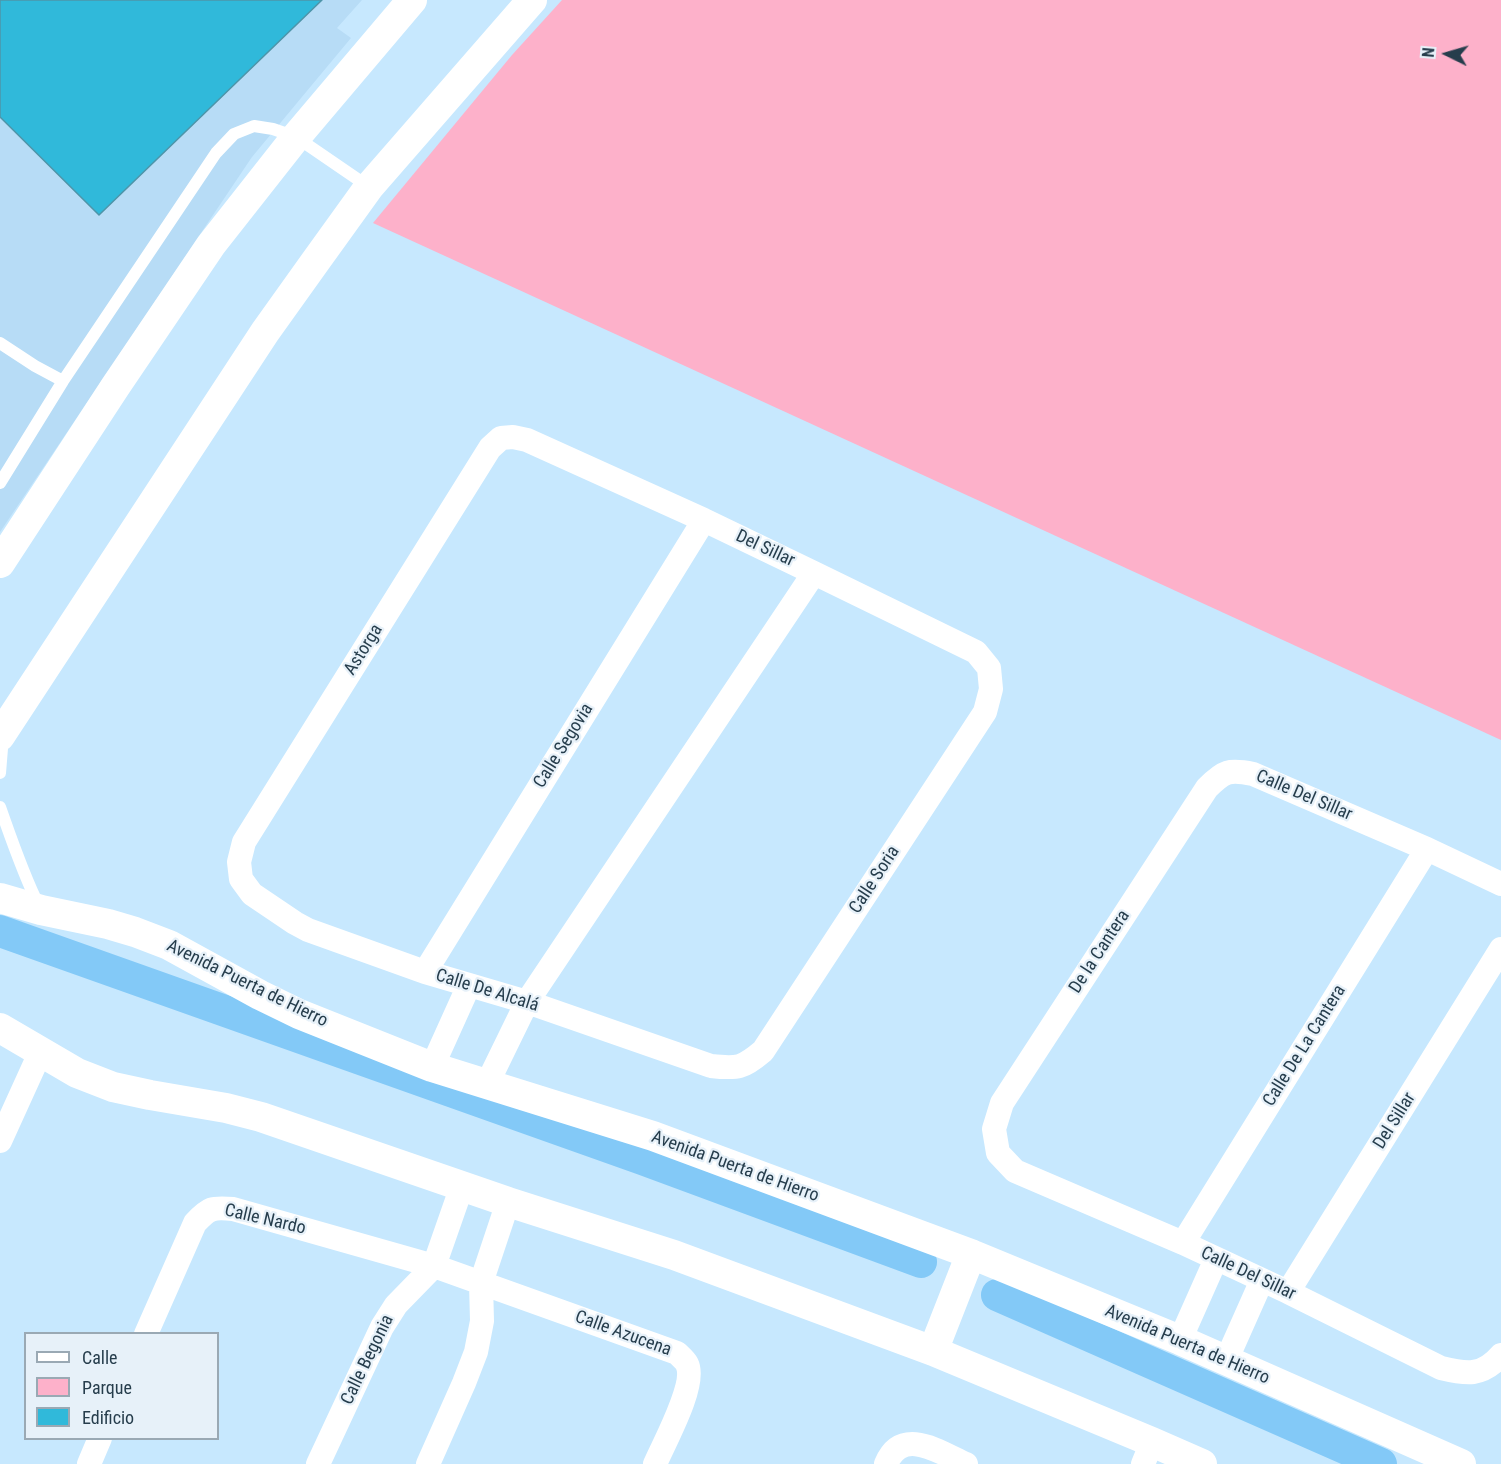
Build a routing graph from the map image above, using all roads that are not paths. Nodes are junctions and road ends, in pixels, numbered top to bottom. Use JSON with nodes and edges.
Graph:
{"nodes":[{"id":1,"x":412,"y":0,"type":"edge"},
{"id":2,"x":532,"y":0,"type":"edge"},
{"id":3,"x":296,"y":137,"type":"junction"},
{"id":4,"x":369,"y":187,"type":"junction"},
{"id":5,"x":0,"y":343,"type":"edge"},
{"id":6,"x":63,"y":381,"type":"junction"},
{"id":7,"x":513,"y":437,"type":"joint"},
{"id":8,"x":0,"y":483,"type":"edge"},
{"id":9,"x":704,"y":520,"type":"junction"},
{"id":10,"x":0,"y":563,"type":"edge"},
{"id":11,"x":814,"y":573,"type":"junction"},
{"id":12,"x":991,"y":689,"type":"joint"},
{"id":13,"x":2,"y":734,"type":"edge"},
{"id":14,"x":1237,"y":771,"type":"joint"},
{"id":15,"x":0,"y":773,"type":"edge"},
{"id":16,"x":0,"y":807,"type":"edge"},
{"id":17,"x":1427,"y":849,"type":"junction"},
{"id":18,"x":241,"y":879,"type":"joint"},
{"id":19,"x":1501,"y":884,"type":"edge"},
{"id":20,"x":0,"y":898,"type":"edge"},
{"id":21,"x":41,"y":910,"type":"junction"},
{"id":22,"x":1501,"y":949,"type":"edge"},
{"id":23,"x":425,"y":972,"type":"junction"},
{"id":24,"x":469,"y":985,"type":"junction"},
{"id":25,"x":527,"y":1002,"type":"junction"},
{"id":26,"x":0,"y":1028,"type":"edge"},
{"id":27,"x":40,"y":1053,"type":"junction"},
{"id":28,"x":749,"y":1064,"type":"joint"},
{"id":29,"x":432,"y":1067,"type":"junction"},
{"id":30,"x":487,"y":1084,"type":"junction"},
{"id":31,"x":0,"y":1141,"type":"edge"},
{"id":32,"x":998,"y":1153,"type":"joint"},
{"id":33,"x":462,"y":1186,"type":"junction"},
{"id":34,"x":508,"y":1202,"type":"junction"},
{"id":35,"x":1183,"y":1243,"type":"junction"},
{"id":36,"x":971,"y":1254,"type":"junction"},
{"id":37,"x":1216,"y":1259,"type":"junction"},
{"id":38,"x":444,"y":1270,"type":"junction"},
{"id":39,"x":1262,"y":1280,"type":"junction"},
{"id":40,"x":481,"y":1283,"type":"junction"},
{"id":41,"x":1288,"y":1292,"type":"junction"},
{"id":42,"x":147,"y":1332,"type":"edge"},
{"id":43,"x":1180,"y":1340,"type":"junction"},
{"id":44,"x":933,"y":1351,"type":"junction"},
{"id":45,"x":1501,"y":1356,"type":"edge"},
{"id":46,"x":1226,"y":1361,"type":"junction"},
{"id":47,"x":99,"y":1440,"type":"edge"},
{"id":48,"x":1148,"y":1453,"type":"edge"},
{"id":49,"x":89,"y":1464,"type":"edge"},
{"id":50,"x":318,"y":1464,"type":"edge"},
{"id":51,"x":428,"y":1464,"type":"edge"},
{"id":52,"x":655,"y":1464,"type":"edge"},
{"id":53,"x":886,"y":1464,"type":"edge"},
{"id":54,"x":966,"y":1464,"type":"edge"},
{"id":55,"x":1200,"y":1464,"type":"edge"},
{"id":56,"x":1461,"y":1464,"type":"edge"}],
"edges":[{"from":1,"to":3,"type":"street"},
{"from":2,"to":4,"type":"street"},
{"from":3,"to":4,"type":"lane"},
{"from":3,"to":6,"type":"lane"},
{"from":3,"to":10,"type":"street"},
{"from":4,"to":13,"type":"street"},
{"from":5,"to":6,"type":"lane"},
{"from":6,"to":8,"type":"lane"},
{"from":7,"to":9,"type":"street","name":"Del Sillar"},
{"from":7,"to":18,"type":"street","name":"Astorga"},
{"from":9,"to":11,"type":"street","name":"Del Sillar"},
{"from":9,"to":23,"type":"street","name":"Calle Segovia"},
{"from":11,"to":12,"type":"street","name":"Del Sillar"},
{"from":11,"to":25,"type":"street"},
{"from":12,"to":28,"type":"street","name":"Calle Soria"},
{"from":13,"to":15,"type":"lane"},
{"from":14,"to":17,"type":"street","name":"Calle Del Sillar"},
{"from":14,"to":32,"type":"street","name":"De la Cantera"},
{"from":16,"to":21,"type":"lane"},
{"from":17,"to":19,"type":"street","name":"Calle Del Sillar"},
{"from":17,"to":35,"type":"street","name":"Calle De La Cantera"},
{"from":18,"to":23,"type":"street","name":"Calle De Alcalá"},
{"from":20,"to":21,"type":"street","name":"Avenida Puerta de Hierro"},
{"from":21,"to":29,"type":"street","name":"Avenida Puerta de Hierro"},
{"from":22,"to":41,"type":"street","name":"Del Sillar"},
{"from":23,"to":24,"type":"street","name":"Calle De Alcalá"},
{"from":24,"to":25,"type":"street","name":"Calle De Alcalá"},
{"from":24,"to":29,"type":"street"},
{"from":25,"to":28,"type":"street","name":"Calle De Alcalá"},
{"from":25,"to":30,"type":"street"},
{"from":26,"to":27,"type":"street"},
{"from":27,"to":31,"type":"street"},
{"from":27,"to":33,"type":"street"},
{"from":29,"to":30,"type":"street","name":"Avenida Puerta de Hierro"},
{"from":30,"to":36,"type":"street","name":"Avenida Puerta de Hierro"},
{"from":32,"to":35,"type":"street","name":"Calle Del Sillar"},
{"from":33,"to":34,"type":"street"},
{"from":33,"to":38,"type":"street"},
{"from":34,"to":40,"type":"street"},
{"from":34,"to":44,"type":"street"},
{"from":35,"to":37,"type":"street","name":"Calle Del Sillar"},
{"from":36,"to":43,"type":"street","name":"Avenida Puerta de Hierro"},
{"from":36,"to":44,"type":"street"},
{"from":37,"to":39,"type":"street","name":"Calle Del Sillar"},
{"from":37,"to":43,"type":"street"},
{"from":38,"to":40,"type":"street","name":"Calle Azucena"},
{"from":38,"to":42,"type":"street","name":"Calle Nardo"},
{"from":38,"to":50,"type":"street","name":"Calle Begonia"},
{"from":39,"to":41,"type":"street","name":"Calle Del Sillar"},
{"from":39,"to":46,"type":"street"},
{"from":40,"to":51,"type":"street"},
{"from":40,"to":52,"type":"street","name":"Calle Azucena"},
{"from":41,"to":45,"type":"street","name":"Calle Del Sillar"},
{"from":43,"to":46,"type":"street","name":"Avenida Puerta de Hierro"},
{"from":44,"to":48,"type":"street"},
{"from":46,"to":56,"type":"street","name":"Avenida Puerta de Hierro"},
{"from":47,"to":49,"type":"street"},
{"from":48,"to":55,"type":"street"},
{"from":53,"to":54,"type":"street"}]}
